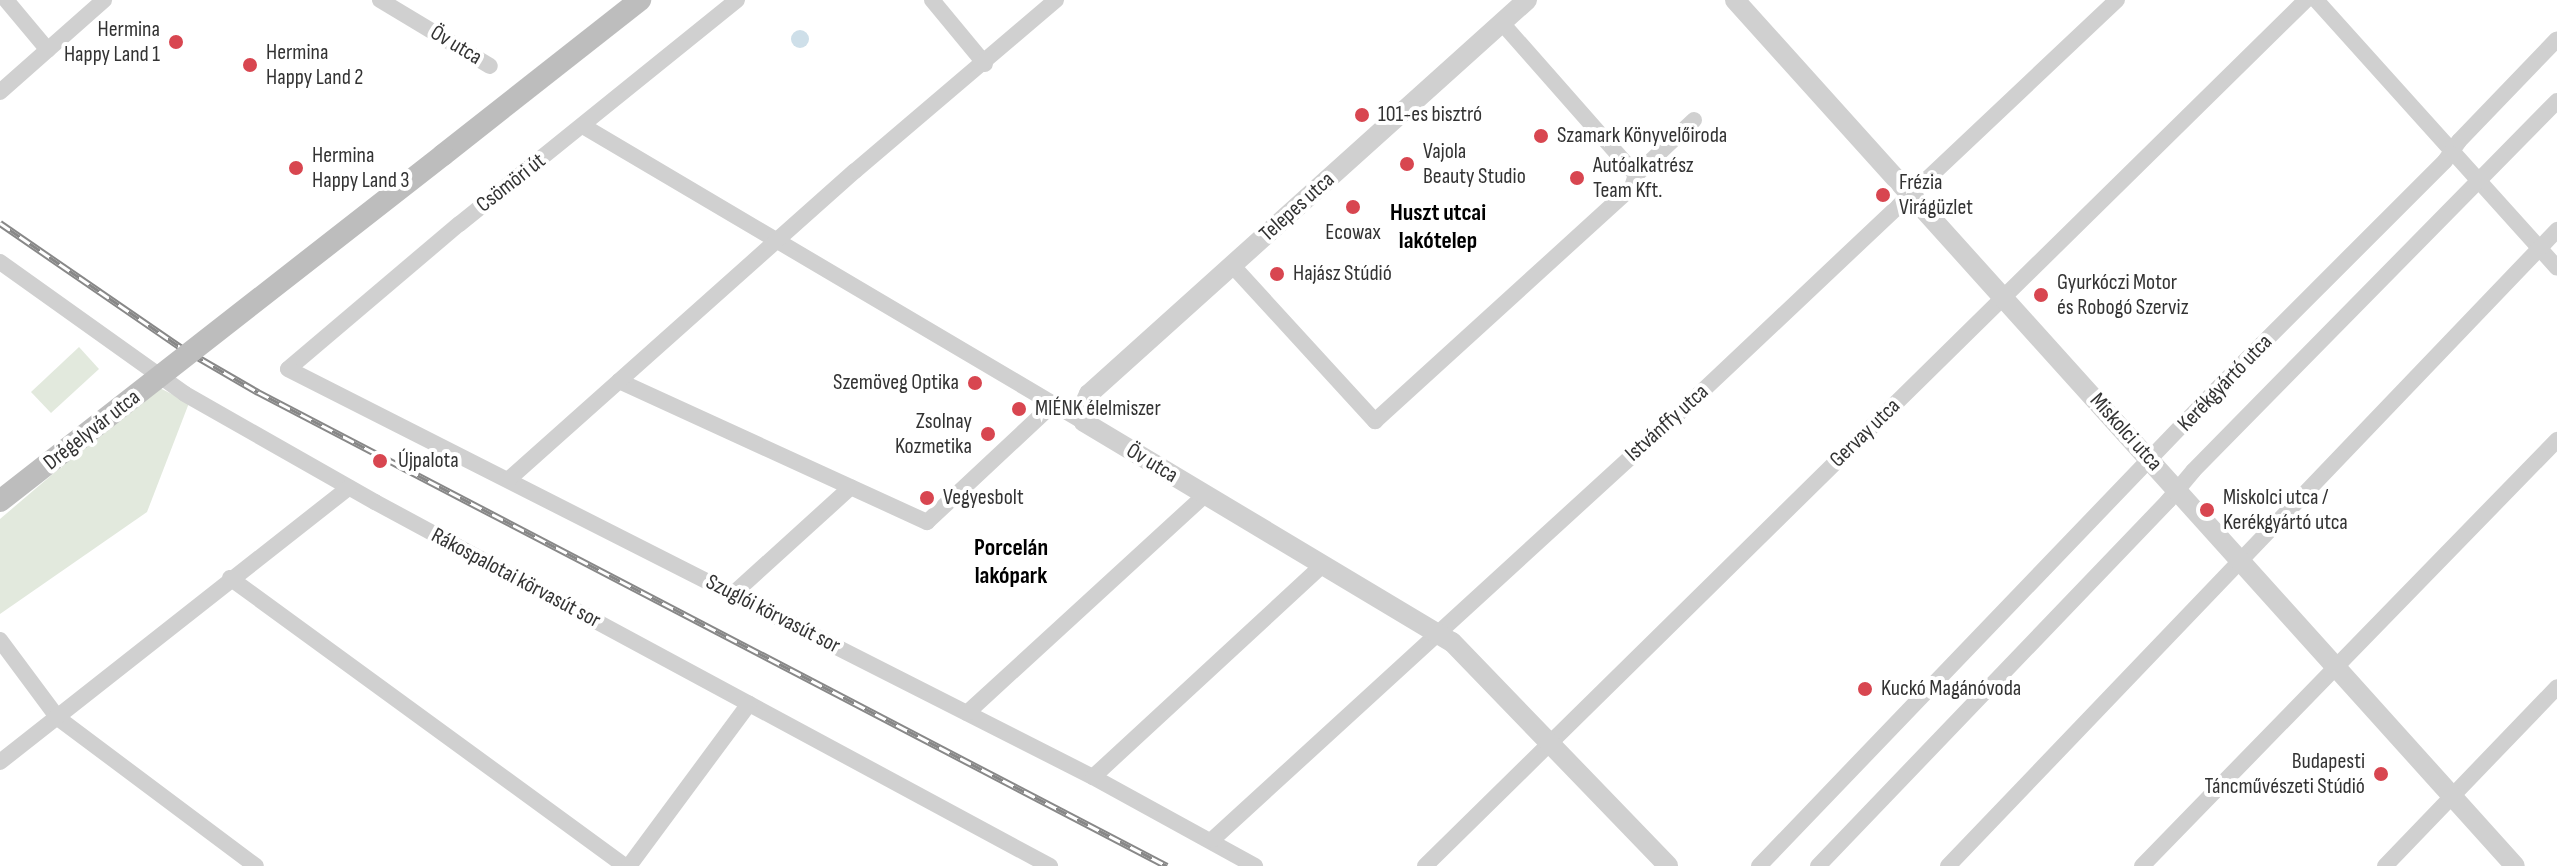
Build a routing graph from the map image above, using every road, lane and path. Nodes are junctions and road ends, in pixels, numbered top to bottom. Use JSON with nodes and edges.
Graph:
{"nodes":[{"id":1,"x":6,"y":0,"type":"edge"},
{"id":2,"x":104,"y":0,"type":"edge"},
{"id":3,"x":380,"y":0,"type":"edge"},
{"id":4,"x":640,"y":0,"type":"edge"},
{"id":5,"x":737,"y":0,"type":"edge"},
{"id":6,"x":932,"y":0,"type":"edge"},
{"id":7,"x":1056,"y":0,"type":"edge"},
{"id":8,"x":1527,"y":0,"type":"edge"},
{"id":9,"x":1735,"y":0,"type":"edge"},
{"id":10,"x":2117,"y":0,"type":"edge"},
{"id":11,"x":2306,"y":0,"type":"edge"},
{"id":12,"x":2316,"y":0,"type":"edge"},
{"id":13,"x":1502,"y":23,"type":"junction"},
{"id":14,"x":2557,"y":39,"type":"edge"},
{"id":15,"x":48,"y":50,"type":"junction"},
{"id":16,"x":985,"y":64,"type":"junction"},
{"id":17,"x":490,"y":66,"type":"dead end"},
{"id":18,"x":0,"y":92,"type":"edge"},
{"id":19,"x":2557,"y":101,"type":"edge"},
{"id":20,"x":1694,"y":120,"type":"dead end"},
{"id":21,"x":583,"y":126,"type":"junction"},
{"id":22,"x":2452,"y":150,"type":"junction"},
{"id":23,"x":1636,"y":175,"type":"junction"},
{"id":24,"x":2480,"y":182,"type":"junction"},
{"id":25,"x":1910,"y":195,"type":"junction"},
{"id":26,"x":2557,"y":230,"type":"edge"},
{"id":27,"x":778,"y":239,"type":"junction"},
{"id":28,"x":2539,"y":248,"type":"junction"},
{"id":29,"x":0,"y":262,"type":"edge"},
{"id":30,"x":1232,"y":265,"type":"junction"},
{"id":31,"x":2557,"y":268,"type":"edge"},
{"id":32,"x":2003,"y":297,"type":"junction"},
{"id":33,"x":288,"y":369,"type":"joint"},
{"id":34,"x":619,"y":381,"type":"junction"},
{"id":35,"x":1053,"y":404,"type":"junction"},
{"id":36,"x":1084,"y":422,"type":"junction"},
{"id":37,"x":2557,"y":440,"type":"edge"},
{"id":38,"x":2151,"y":459,"type":"junction"},
{"id":39,"x":509,"y":479,"type":"junction"},
{"id":40,"x":349,"y":487,"type":"junction"},
{"id":41,"x":851,"y":487,"type":"junction"},
{"id":42,"x":2177,"y":492,"type":"junction"},
{"id":43,"x":1205,"y":495,"type":"junction"},
{"id":44,"x":0,"y":501,"type":"edge"},
{"id":45,"x":2240,"y":561,"type":"junction"},
{"id":46,"x":1323,"y":565,"type":"junction"},
{"id":47,"x":230,"y":578,"type":"junction"},
{"id":48,"x":733,"y":594,"type":"junction"},
{"id":49,"x":1437,"y":632,"type":"junction"},
{"id":50,"x":0,"y":640,"type":"edge"},
{"id":51,"x":2336,"y":668,"type":"junction"},
{"id":52,"x":2557,"y":687,"type":"edge"},
{"id":53,"x":749,"y":704,"type":"junction"},
{"id":54,"x":967,"y":713,"type":"junction"},
{"id":55,"x":58,"y":718,"type":"junction"},
{"id":56,"x":1549,"y":742,"type":"junction"},
{"id":57,"x":0,"y":762,"type":"edge"},
{"id":58,"x":1093,"y":777,"type":"junction"},
{"id":59,"x":2453,"y":797,"type":"junction"},
{"id":60,"x":1212,"y":840,"type":"junction"},
{"id":61,"x":256,"y":866,"type":"edge"},
{"id":62,"x":627,"y":866,"type":"edge"},
{"id":63,"x":1050,"y":866,"type":"edge"},
{"id":64,"x":1255,"y":866,"type":"edge"},
{"id":65,"x":1425,"y":866,"type":"edge"},
{"id":66,"x":1668,"y":866,"type":"edge"},
{"id":67,"x":1759,"y":866,"type":"edge"},
{"id":68,"x":1818,"y":866,"type":"edge"},
{"id":69,"x":1948,"y":866,"type":"edge"},
{"id":70,"x":2142,"y":866,"type":"edge"},
{"id":71,"x":2385,"y":866,"type":"edge"},
{"id":72,"x":2515,"y":866,"type":"edge"}],
"edges":[{"from":1,"to":15,"type":"street"},
{"from":2,"to":15,"type":"street"},
{"from":3,"to":17,"type":"street","name":"Öv utca"},
{"from":4,"to":44,"type":"main road","name":"Drégelyvár utca","bridge":true},
{"from":5,"to":21,"type":"street","name":"Csömöri út"},
{"from":6,"to":16,"type":"street"},
{"from":7,"to":16,"type":"street"},
{"from":8,"to":13,"type":"street","name":"Telepes utca"},
{"from":9,"to":25,"type":"street","name":"Miskolci utca"},
{"from":10,"to":25,"type":"street","name":"Istvánffy utca"},
{"from":11,"to":32,"type":"street","name":"Gervay utca"},
{"from":12,"to":22,"type":"street"},
{"from":13,"to":23,"type":"street"},
{"from":13,"to":30,"type":"street","name":"Telepes utca"},
{"from":14,"to":22,"type":"street","name":"Kerékgyártó utca"},
{"from":15,"to":18,"type":"street"},
{"from":16,"to":27,"type":"street"},
{"from":19,"to":24,"type":"street","name":"Kerékgyártó utca"},
{"from":20,"to":23,"type":"street"},
{"from":21,"to":27,"type":"street","name":"Öv utca"},
{"from":21,"to":33,"type":"street","name":"Csömöri út"},
{"from":22,"to":24,"type":"street"},
{"from":22,"to":38,"type":"street","name":"Kerékgyártó utca"},
{"from":23,"to":30,"type":"street"},
{"from":24,"to":28,"type":"street"},
{"from":24,"to":42,"type":"street","name":"Kerékgyártó utca"},
{"from":25,"to":32,"type":"street","name":"Miskolci utca"},
{"from":25,"to":49,"type":"street","name":"Istvánffy utca"},
{"from":26,"to":28,"type":"street"},
{"from":27,"to":34,"type":"street"},
{"from":27,"to":35,"type":"street","name":"Öv utca"},
{"from":28,"to":31,"type":"street"},
{"from":28,"to":45,"type":"street"},
{"from":29,"to":40,"type":"street","name":"Rákospalotai körvasút sor"},
{"from":30,"to":36,"type":"street","name":"Telepes utca"},
{"from":32,"to":38,"type":"street","name":"Miskolci utca"},
{"from":32,"to":56,"type":"street","name":"Gervay utca"},
{"from":33,"to":39,"type":"street","name":"Szuglói körvasút sor"},
{"from":34,"to":39,"type":"street"},
{"from":34,"to":41,"type":"street"},
{"from":35,"to":36,"type":"street","name":"Öv utca"},
{"from":35,"to":41,"type":"street"},
{"from":36,"to":43,"type":"street","name":"Öv utca"},
{"from":37,"to":51,"type":"street"},
{"from":38,"to":42,"type":"street","name":"Miskolci utca"},
{"from":38,"to":67,"type":"street","name":"Kerékgyártó utca"},
{"from":39,"to":48,"type":"street","name":"Szuglói körvasút sor"},
{"from":40,"to":47,"type":"street"},
{"from":40,"to":53,"type":"street","name":"Rákospalotai körvasút sor"},
{"from":41,"to":48,"type":"street"},
{"from":42,"to":45,"type":"street","name":"Miskolci utca"},
{"from":42,"to":68,"type":"street","name":"Kerékgyártó utca"},
{"from":43,"to":46,"type":"street","name":"Öv utca"},
{"from":43,"to":54,"type":"street"},
{"from":45,"to":51,"type":"street","name":"Miskolci utca"},
{"from":45,"to":69,"type":"street"},
{"from":46,"to":49,"type":"street","name":"Öv utca"},
{"from":46,"to":58,"type":"street"},
{"from":47,"to":55,"type":"street"},
{"from":47,"to":62,"type":"street"},
{"from":48,"to":54,"type":"street","name":"Szuglói körvasút sor"},
{"from":49,"to":56,"type":"street","name":"Öv utca"},
{"from":49,"to":60,"type":"street","name":"Istvánffy utca"},
{"from":50,"to":55,"type":"street"},
{"from":51,"to":59,"type":"street","name":"Miskolci utca"},
{"from":51,"to":70,"type":"street"},
{"from":52,"to":59,"type":"street"},
{"from":53,"to":62,"type":"street"},
{"from":53,"to":63,"type":"street","name":"Rákospalotai körvasút sor"},
{"from":54,"to":58,"type":"street","name":"Szuglói körvasút sor"},
{"from":55,"to":57,"type":"street"},
{"from":55,"to":61,"type":"street"},
{"from":56,"to":65,"type":"street","name":"Gervay utca"},
{"from":56,"to":66,"type":"street","name":"Öv utca"},
{"from":58,"to":60,"type":"street","name":"Szuglói körvasút sor"},
{"from":59,"to":71,"type":"street"},
{"from":59,"to":72,"type":"street","name":"Miskolci utca"},
{"from":60,"to":64,"type":"street","name":"Szuglói körvasút sor"}]}
